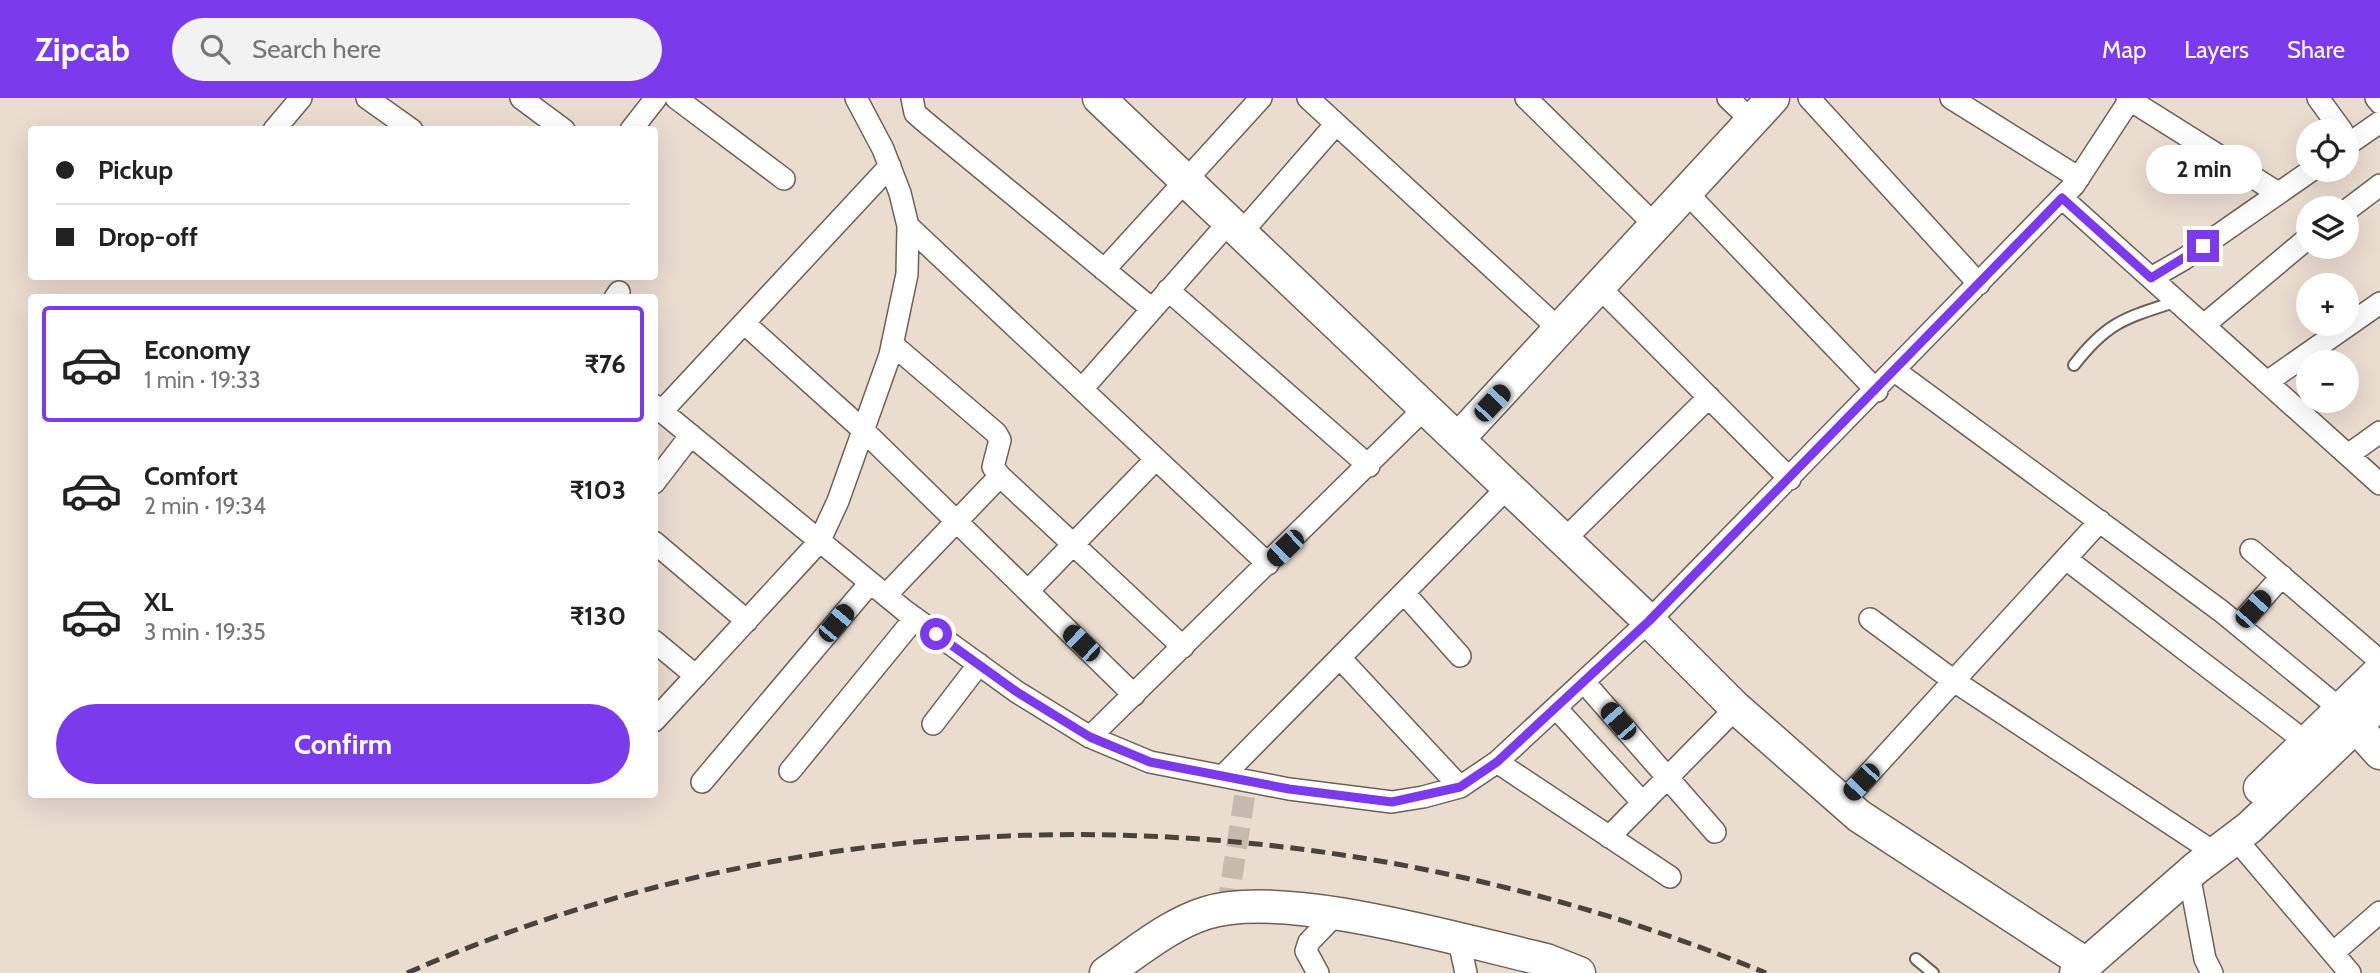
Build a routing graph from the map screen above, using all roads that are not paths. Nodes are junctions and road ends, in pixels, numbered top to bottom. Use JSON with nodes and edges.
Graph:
{"nodes":[{"id":1,"x":301,"y":98,"type":"edge"},
{"id":2,"x":367,"y":98,"type":"edge"},
{"id":3,"x":522,"y":98,"type":"edge"},
{"id":4,"x":656,"y":98,"type":"edge"},
{"id":5,"x":676,"y":98,"type":"edge"},
{"id":6,"x":856,"y":98,"type":"edge"},
{"id":7,"x":912,"y":98,"type":"edge"},
{"id":8,"x":1099,"y":98,"type":"edge"},
{"id":9,"x":1261,"y":98,"type":"edge"},
{"id":10,"x":1308,"y":98,"type":"edge"},
{"id":11,"x":1526,"y":98,"type":"edge"},
{"id":12,"x":1728,"y":98,"type":"edge"},
{"id":13,"x":1773,"y":98,"type":"edge"},
{"id":14,"x":1809,"y":98,"type":"edge"},
{"id":15,"x":1951,"y":98,"type":"edge"},
{"id":16,"x":2318,"y":98,"type":"edge"},
{"id":17,"x":2376,"y":98,"type":"edge"},
{"id":18,"x":2129,"y":99,"type":"edge"},
{"id":19,"x":2380,"y":103,"type":"edge"},
{"id":20,"x":2332,"y":119,"type":"edge"},
{"id":21,"x":1752,"y":121,"type":"junction"},
{"id":22,"x":2380,"y":122,"type":"edge"},
{"id":23,"x":1336,"y":124,"type":"junction"},
{"id":24,"x":277,"y":126,"type":"edge"},
{"id":25,"x":406,"y":126,"type":"edge"},
{"id":26,"x":559,"y":126,"type":"edge"},
{"id":27,"x":634,"y":126,"type":"edge"},
{"id":28,"x":2359,"y":132,"type":"edge"},
{"id":29,"x":890,"y":166,"type":"junction"},
{"id":30,"x":2079,"y":178,"type":"junction"},
{"id":31,"x":784,"y":179,"type":"dead end"},
{"id":32,"x":1184,"y":180,"type":"junction"},
{"id":33,"x":2296,"y":181,"type":"edge"},
{"id":34,"x":2380,"y":185,"type":"edge"},
{"id":35,"x":1686,"y":192,"type":"junction"},
{"id":36,"x":2278,"y":193,"type":"junction"},
{"id":37,"x":2062,"y":198,"type":"junction"},
{"id":38,"x":2359,"y":201,"type":"edge"},
{"id":39,"x":1656,"y":225,"type":"junction"},
{"id":40,"x":908,"y":226,"type":"junction"},
{"id":41,"x":1235,"y":227,"type":"junction"},
{"id":42,"x":2296,"y":248,"type":"edge"},
{"id":43,"x":1104,"y":270,"type":"junction"},
{"id":44,"x":2151,"y":278,"type":"junction"},
{"id":45,"x":1979,"y":284,"type":"junction"},
{"id":46,"x":1599,"y":286,"type":"junction"},
{"id":47,"x":1168,"y":290,"type":"junction"},
{"id":48,"x":2177,"y":301,"type":"junction"},
{"id":49,"x":2380,"y":303,"type":"edge"},
{"id":50,"x":1152,"y":309,"type":"junction"},
{"id":51,"x":744,"y":323,"type":"junction"},
{"id":52,"x":2204,"y":325,"type":"junction"},
{"id":53,"x":1559,"y":329,"type":"junction"},
{"id":54,"x":892,"y":344,"type":"junction"},
{"id":55,"x":2074,"y":365,"type":"dead end"},
{"id":56,"x":1895,"y":371,"type":"junction"},
{"id":57,"x":2267,"y":382,"type":"junction"},
{"id":58,"x":1082,"y":389,"type":"junction"},
{"id":59,"x":1877,"y":391,"type":"junction"},
{"id":60,"x":1709,"y":397,"type":"junction"},
{"id":61,"x":658,"y":408,"type":"edge"},
{"id":62,"x":1425,"y":408,"type":"junction"},
{"id":63,"x":863,"y":430,"type":"junction"},
{"id":64,"x":2380,"y":432,"type":"edge"},
{"id":65,"x":691,"y":435,"type":"junction"},
{"id":66,"x":1458,"y":439,"type":"junction"},
{"id":67,"x":2348,"y":455,"type":"junction"},
{"id":68,"x":1156,"y":459,"type":"junction"},
{"id":69,"x":1369,"y":466,"type":"junction"},
{"id":70,"x":1000,"y":475,"type":"junction"},
{"id":71,"x":658,"y":478,"type":"edge"},
{"id":72,"x":1790,"y":479,"type":"junction"},
{"id":73,"x":2380,"y":484,"type":"edge"},
{"id":74,"x":1508,"y":487,"type":"junction"},
{"id":75,"x":2100,"y":521,"type":"junction"},
{"id":76,"x":958,"y":522,"type":"junction"},
{"id":77,"x":1564,"y":540,"type":"junction"},
{"id":78,"x":819,"y":542,"type":"junction"},
{"id":79,"x":1075,"y":543,"type":"junction"},
{"id":80,"x":658,"y":545,"type":"edge"},
{"id":81,"x":2251,"y":550,"type":"dead end"},
{"id":82,"x":2066,"y":559,"type":"junction"},
{"id":83,"x":1268,"y":564,"type":"junction"},
{"id":84,"x":2282,"y":576,"type":"junction"},
{"id":85,"x":878,"y":589,"type":"junction"},
{"id":86,"x":1028,"y":591,"type":"junction"},
{"id":87,"x":1404,"y":593,"type":"junction"},
{"id":88,"x":915,"y":618,"type":"junction"},
{"id":89,"x":1870,"y":619,"type":"dead end"},
{"id":90,"x":747,"y":621,"type":"junction"},
{"id":91,"x":1649,"y":621,"type":"junction"},
{"id":92,"x":2239,"y":625,"type":"junction"},
{"id":93,"x":658,"y":644,"type":"edge"},
{"id":94,"x":1183,"y":647,"type":"junction"},
{"id":95,"x":1460,"y":656,"type":"dead end"},
{"id":96,"x":1340,"y":658,"type":"junction"},
{"id":97,"x":2380,"y":661,"type":"edge"},
{"id":98,"x":979,"y":664,"type":"junction"},
{"id":99,"x":2380,"y":671,"type":"edge"},
{"id":100,"x":696,"y":676,"type":"junction"},
{"id":101,"x":1954,"y":681,"type":"junction"},
{"id":102,"x":1584,"y":682,"type":"junction"},
{"id":103,"x":1134,"y":695,"type":"junction"},
{"id":104,"x":2380,"y":703,"type":"edge"},
{"id":105,"x":1556,"y":708,"type":"junction"},
{"id":106,"x":1736,"y":708,"type":"junction"},
{"id":107,"x":658,"y":717,"type":"edge"},
{"id":108,"x":2348,"y":717,"type":"junction"},
{"id":109,"x":933,"y":724,"type":"dead end"},
{"id":110,"x":1090,"y":737,"type":"junction"},
{"id":111,"x":2306,"y":742,"type":"junction"},
{"id":112,"x":2380,"y":753,"type":"edge"},
{"id":113,"x":1497,"y":762,"type":"junction"},
{"id":114,"x":789,"y":771,"type":"dead end"},
{"id":115,"x":1223,"y":776,"type":"junction"},
{"id":116,"x":1668,"y":779,"type":"junction"},
{"id":117,"x":702,"y":782,"type":"dead end"},
{"id":118,"x":1460,"y":787,"type":"junction"},
{"id":119,"x":1843,"y":802,"type":"junction"},
{"id":120,"x":1643,"y":803,"type":"junction"},
{"id":121,"x":1715,"y":832,"type":"dead end"},
{"id":122,"x":1609,"y":837,"type":"junction"},
{"id":123,"x":2207,"y":857,"type":"junction"},
{"id":124,"x":1670,"y":877,"type":"dead end"},
{"id":125,"x":2380,"y":912,"type":"edge"},
{"id":126,"x":1336,"y":914,"type":"junction"},
{"id":127,"x":1459,"y":941,"type":"junction"},
{"id":128,"x":2333,"y":953,"type":"junction"},
{"id":129,"x":1916,"y":959,"type":"dead end"},
{"id":130,"x":2081,"y":968,"type":"edge"},
{"id":131,"x":2202,"y":968,"type":"edge"},
{"id":132,"x":1106,"y":973,"type":"edge"},
{"id":133,"x":1318,"y":973,"type":"edge"},
{"id":134,"x":1466,"y":973,"type":"edge"},
{"id":135,"x":1578,"y":973,"type":"edge"},
{"id":136,"x":1933,"y":973,"type":"edge"},
{"id":137,"x":2350,"y":973,"type":"edge"}],
"edges":[{"from":1,"to":24,"type":"street"},
{"from":2,"to":25,"type":"street"},
{"from":3,"to":26,"type":"street"},
{"from":4,"to":27,"type":"street"},
{"from":5,"to":31,"type":"street"},
{"from":6,"to":29,"type":"street"},
{"from":7,"to":43,"type":"street"},
{"from":8,"to":32,"type":"street"},
{"from":9,"to":32,"type":"street"},
{"from":10,"to":23,"type":"street"},
{"from":11,"to":39,"type":"street"},
{"from":12,"to":21,"type":"street"},
{"from":13,"to":21,"type":"street"},
{"from":14,"to":45,"type":"street"},
{"from":15,"to":30,"type":"street"},
{"from":16,"to":20,"type":"street"},
{"from":17,"to":19,"type":"street"},
{"from":18,"to":30,"type":"street"},
{"from":18,"to":36,"type":"street"},
{"from":21,"to":35,"type":"street"},
{"from":22,"to":28,"type":"street"},
{"from":23,"to":41,"type":"street"},
{"from":23,"to":53,"type":"street"},
{"from":29,"to":40,"type":"street"},
{"from":29,"to":51,"type":"street"},
{"from":30,"to":37,"type":"street"},
{"from":32,"to":41,"type":"street"},
{"from":32,"to":43,"type":"street"},
{"from":33,"to":36,"type":"street"},
{"from":34,"to":38,"type":"street"},
{"from":35,"to":39,"type":"street"},
{"from":35,"to":59,"type":"street"},
{"from":36,"to":44,"type":"street"},
{"from":37,"to":44,"type":"street"},
{"from":37,"to":45,"type":"street"},
{"from":39,"to":46,"type":"street"},
{"from":40,"to":54,"type":"street"},
{"from":40,"to":58,"type":"street"},
{"from":41,"to":47,"type":"street"},
{"from":41,"to":62,"type":"street"},
{"from":42,"to":52,"type":"street"},
{"from":43,"to":50,"type":"street"},
{"from":44,"to":48,"type":"street"},
{"from":45,"to":56,"type":"street"},
{"from":46,"to":53,"type":"street"},
{"from":46,"to":60,"type":"street"},
{"from":47,"to":50,"type":"street"},
{"from":47,"to":69,"type":"street"},
{"from":48,"to":52,"type":"street"},
{"from":48,"to":55,"type":"lane"},
{"from":49,"to":57,"type":"street"},
{"from":50,"to":58,"type":"street"},
{"from":51,"to":61,"type":"street"},
{"from":51,"to":63,"type":"street"},
{"from":52,"to":57,"type":"street"},
{"from":53,"to":66,"type":"street"},
{"from":54,"to":63,"type":"street"},
{"from":54,"to":70,"type":"street"},
{"from":56,"to":59,"type":"street"},
{"from":56,"to":75,"type":"street"},
{"from":57,"to":67,"type":"street"},
{"from":58,"to":68,"type":"street"},
{"from":59,"to":72,"type":"street"},
{"from":60,"to":72,"type":"street"},
{"from":60,"to":77,"type":"street"},
{"from":61,"to":65,"type":"street"},
{"from":62,"to":66,"type":"street"},
{"from":62,"to":69,"type":"street"},
{"from":63,"to":76,"type":"street"},
{"from":63,"to":78,"type":"street"},
{"from":64,"to":67,"type":"street"},
{"from":65,"to":71,"type":"street"},
{"from":65,"to":78,"type":"street"},
{"from":66,"to":74,"type":"street"},
{"from":67,"to":73,"type":"street"},
{"from":68,"to":79,"type":"street"},
{"from":68,"to":83,"type":"street"},
{"from":69,"to":83,"type":"street"},
{"from":70,"to":76,"type":"street"},
{"from":70,"to":79,"type":"street"},
{"from":72,"to":91,"type":"street"},
{"from":74,"to":77,"type":"street"},
{"from":74,"to":87,"type":"street"},
{"from":75,"to":82,"type":"street"},
{"from":75,"to":92,"type":"street"},
{"from":76,"to":85,"type":"street"},
{"from":76,"to":86,"type":"street"},
{"from":77,"to":91,"type":"street"},
{"from":78,"to":85,"type":"street"},
{"from":78,"to":90,"type":"street"},
{"from":79,"to":86,"type":"street"},
{"from":79,"to":94,"type":"street"},
{"from":80,"to":90,"type":"street"},
{"from":81,"to":84,"type":"street"},
{"from":82,"to":101,"type":"street"},
{"from":82,"to":111,"type":"street"},
{"from":83,"to":94,"type":"street"},
{"from":84,"to":92,"type":"street"},
{"from":84,"to":97,"type":"street"},
{"from":85,"to":88,"type":"street"},
{"from":85,"to":117,"type":"street"},
{"from":86,"to":103,"type":"street"},
{"from":87,"to":95,"type":"street"},
{"from":87,"to":96,"type":"street"},
{"from":88,"to":98,"type":"street"},
{"from":88,"to":114,"type":"street"},
{"from":89,"to":101,"type":"street"},
{"from":90,"to":100,"type":"street"},
{"from":91,"to":102,"type":"street"},
{"from":91,"to":106,"type":"street"},
{"from":92,"to":108,"type":"street"},
{"from":93,"to":100,"type":"street"},
{"from":94,"to":103,"type":"street"},
{"from":96,"to":115,"type":"street"},
{"from":96,"to":118,"type":"street"},
{"from":98,"to":109,"type":"street"},
{"from":98,"to":110,"type":"street"},
{"from":99,"to":108,"type":"street"},
{"from":100,"to":107,"type":"street"},
{"from":101,"to":119,"type":"street"},
{"from":101,"to":123,"type":"street"},
{"from":102,"to":105,"type":"street"},
{"from":102,"to":116,"type":"street"},
{"from":103,"to":110,"type":"street"},
{"from":104,"to":108,"type":"street"},
{"from":105,"to":113,"type":"street"},
{"from":105,"to":120,"type":"street"},
{"from":106,"to":116,"type":"street"},
{"from":106,"to":119,"type":"street"},
{"from":108,"to":111,"type":"street"},
{"from":108,"to":112,"type":"street"},
{"from":108,"to":123,"type":"street"},
{"from":110,"to":115,"type":"street"},
{"from":111,"to":123,"type":"street"},
{"from":113,"to":118,"type":"street"},
{"from":113,"to":122,"type":"street"},
{"from":115,"to":118,"type":"street"},
{"from":116,"to":120,"type":"street"},
{"from":116,"to":121,"type":"street"},
{"from":119,"to":130,"type":"street"},
{"from":120,"to":122,"type":"street"},
{"from":122,"to":124,"type":"street"},
{"from":123,"to":128,"type":"street"},
{"from":123,"to":130,"type":"street"},
{"from":123,"to":131,"type":"street"},
{"from":125,"to":128,"type":"street"},
{"from":126,"to":127,"type":"street"},
{"from":126,"to":132,"type":"street"},
{"from":126,"to":133,"type":"street"},
{"from":127,"to":134,"type":"street"},
{"from":127,"to":135,"type":"street"},
{"from":128,"to":137,"type":"street"},
{"from":129,"to":136,"type":"lane"}]}
